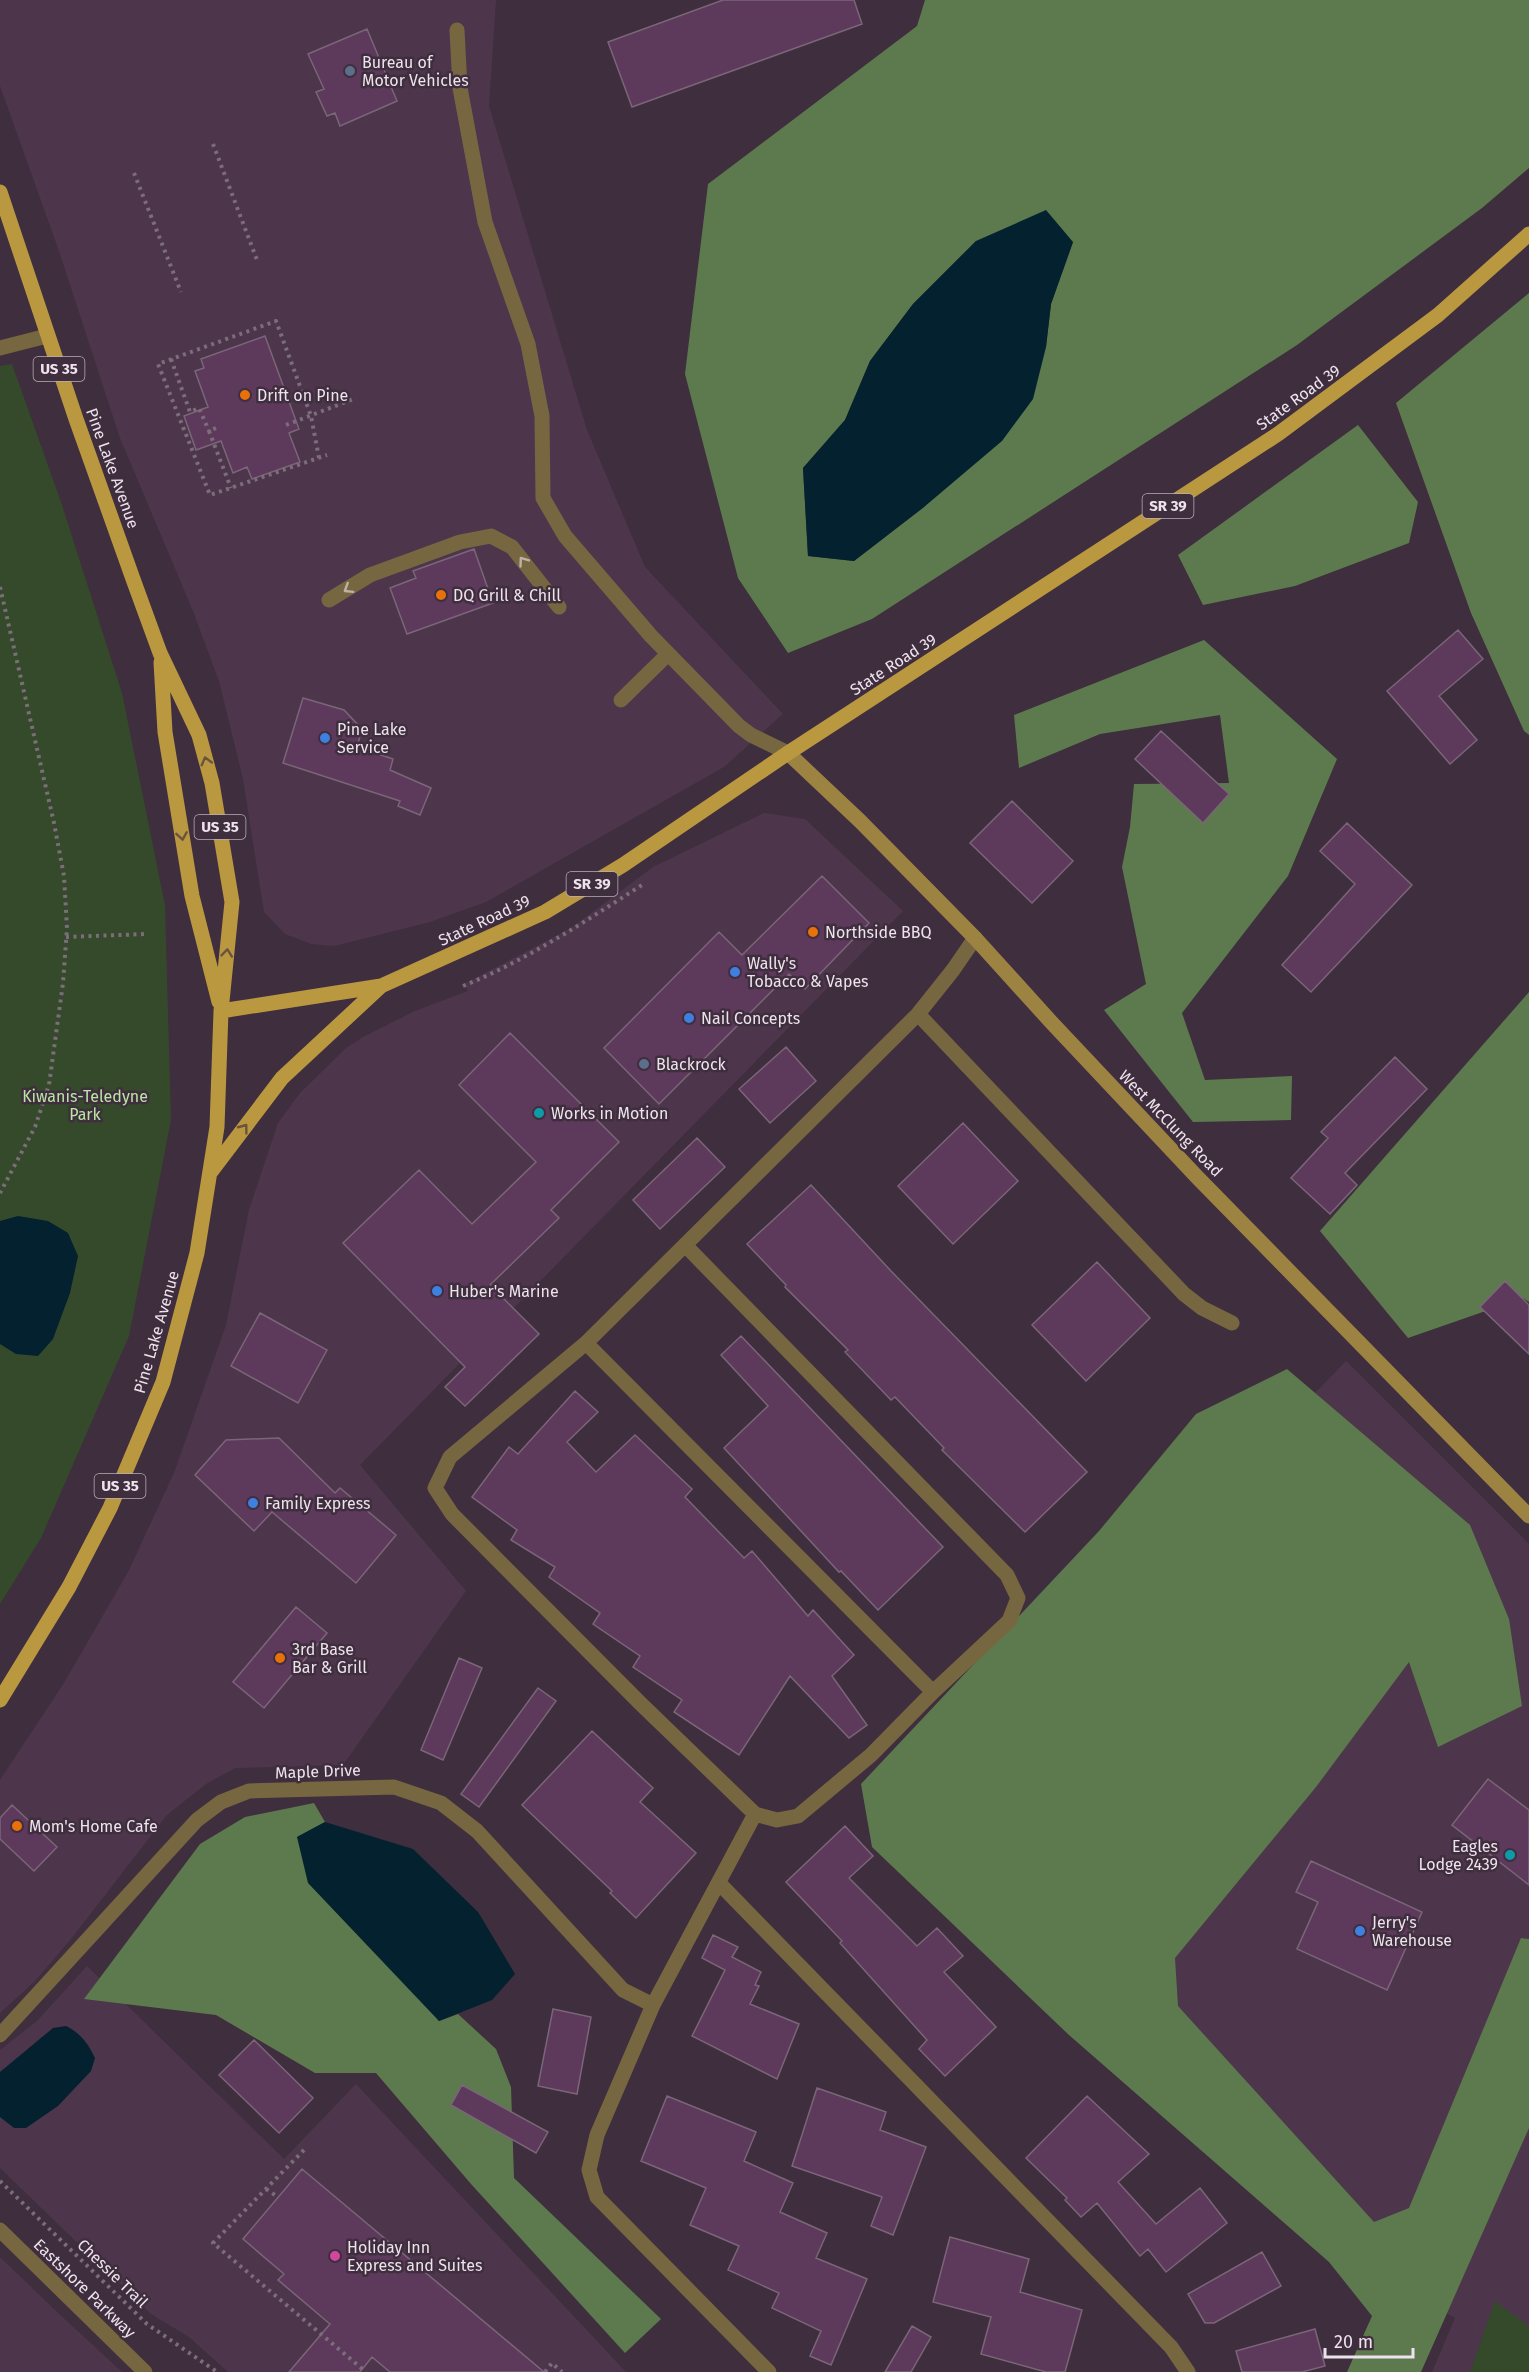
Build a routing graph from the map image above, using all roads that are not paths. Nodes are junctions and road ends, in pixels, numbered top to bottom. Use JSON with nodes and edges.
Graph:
{"nodes":[{"id":1,"x":456,"y":30,"type":"dead end"},
{"id":2,"x":0,"y":192,"type":"edge"},
{"id":3,"x":1529,"y":234,"type":"edge"},
{"id":4,"x":47,"y":336,"type":"junction"},
{"id":5,"x":0,"y":348,"type":"edge"},
{"id":6,"x":329,"y":600,"type":"dead end"},
{"id":7,"x":559,"y":607,"type":"dead end"},
{"id":8,"x":160,"y":653,"type":"junction"},
{"id":9,"x":668,"y":654,"type":"junction"},
{"id":10,"x":621,"y":700,"type":"dead end"},
{"id":11,"x":788,"y":753,"type":"junction"},
{"id":12,"x":975,"y":938,"type":"junction"},
{"id":13,"x":381,"y":986,"type":"junction"},
{"id":14,"x":221,"y":1011,"type":"junction"},
{"id":15,"x":918,"y":1014,"type":"junction"},
{"id":16,"x":209,"y":1174,"type":"junction"},
{"id":17,"x":685,"y":1245,"type":"junction"},
{"id":18,"x":1232,"y":1323,"type":"dead end"},
{"id":19,"x":586,"y":1343,"type":"junction"},
{"id":20,"x":1529,"y":1516,"type":"edge"},
{"id":21,"x":933,"y":1692,"type":"junction"},
{"id":22,"x":0,"y":1700,"type":"edge"},
{"id":23,"x":755,"y":1814,"type":"junction"},
{"id":24,"x":719,"y":1883,"type":"junction"},
{"id":25,"x":653,"y":2005,"type":"junction"},
{"id":26,"x":0,"y":2035,"type":"edge"},
{"id":27,"x":0,"y":2230,"type":"edge"},
{"id":28,"x":145,"y":2372,"type":"edge"},
{"id":29,"x":769,"y":2372,"type":"edge"},
{"id":30,"x":1188,"y":2372,"type":"edge"}],
"edges":[{"from":1,"to":9,"type":"street"},
{"from":2,"to":4,"type":"main road","name":"Pine Lake Avenue","number":"US 35"},
{"from":3,"to":11,"type":"main road","name":"State Road 39","number":"SR 39"},
{"from":4,"to":5,"type":"street"},
{"from":4,"to":8,"type":"main road","name":"Pine Lake Avenue","number":"US 35"},
{"from":7,"to":6,"type":"street","one_way":true},
{"from":8,"to":14,"type":"main road","name":"Pine Lake Avenue","number":"US 35","one_way":true},
{"from":14,"to":8,"type":"main road","name":"Pine Lake Avenue","number":"US 35","one_way":true},
{"from":9,"to":10,"type":"street"},
{"from":9,"to":11,"type":"street"},
{"from":11,"to":12,"type":"street","name":"West McClung Road"},
{"from":11,"to":13,"type":"main road","name":"State Road 39","number":"SR 39"},
{"from":12,"to":15,"type":"street"},
{"from":12,"to":20,"type":"street","name":"West McClung Road"},
{"from":13,"to":14,"type":"main road","name":"State Road 39","number":"SR 39"},
{"from":16,"to":13,"type":"main road","one_way":true},
{"from":14,"to":16,"type":"main road","name":"Pine Lake Avenue","number":"US 35"},
{"from":15,"to":17,"type":"street"},
{"from":15,"to":18,"type":"street"},
{"from":16,"to":22,"type":"main road","name":"Pine Lake Avenue","number":"US 35"},
{"from":17,"to":19,"type":"street"},
{"from":17,"to":21,"type":"street"},
{"from":19,"to":21,"type":"street"},
{"from":19,"to":23,"type":"street"},
{"from":21,"to":23,"type":"street"},
{"from":23,"to":24,"type":"street"},
{"from":24,"to":25,"type":"street"},
{"from":24,"to":30,"type":"street"},
{"from":25,"to":26,"type":"street","name":"Maple Drive"},
{"from":25,"to":29,"type":"street"},
{"from":27,"to":28,"type":"street","name":"Eastshore Parkway"}]}
